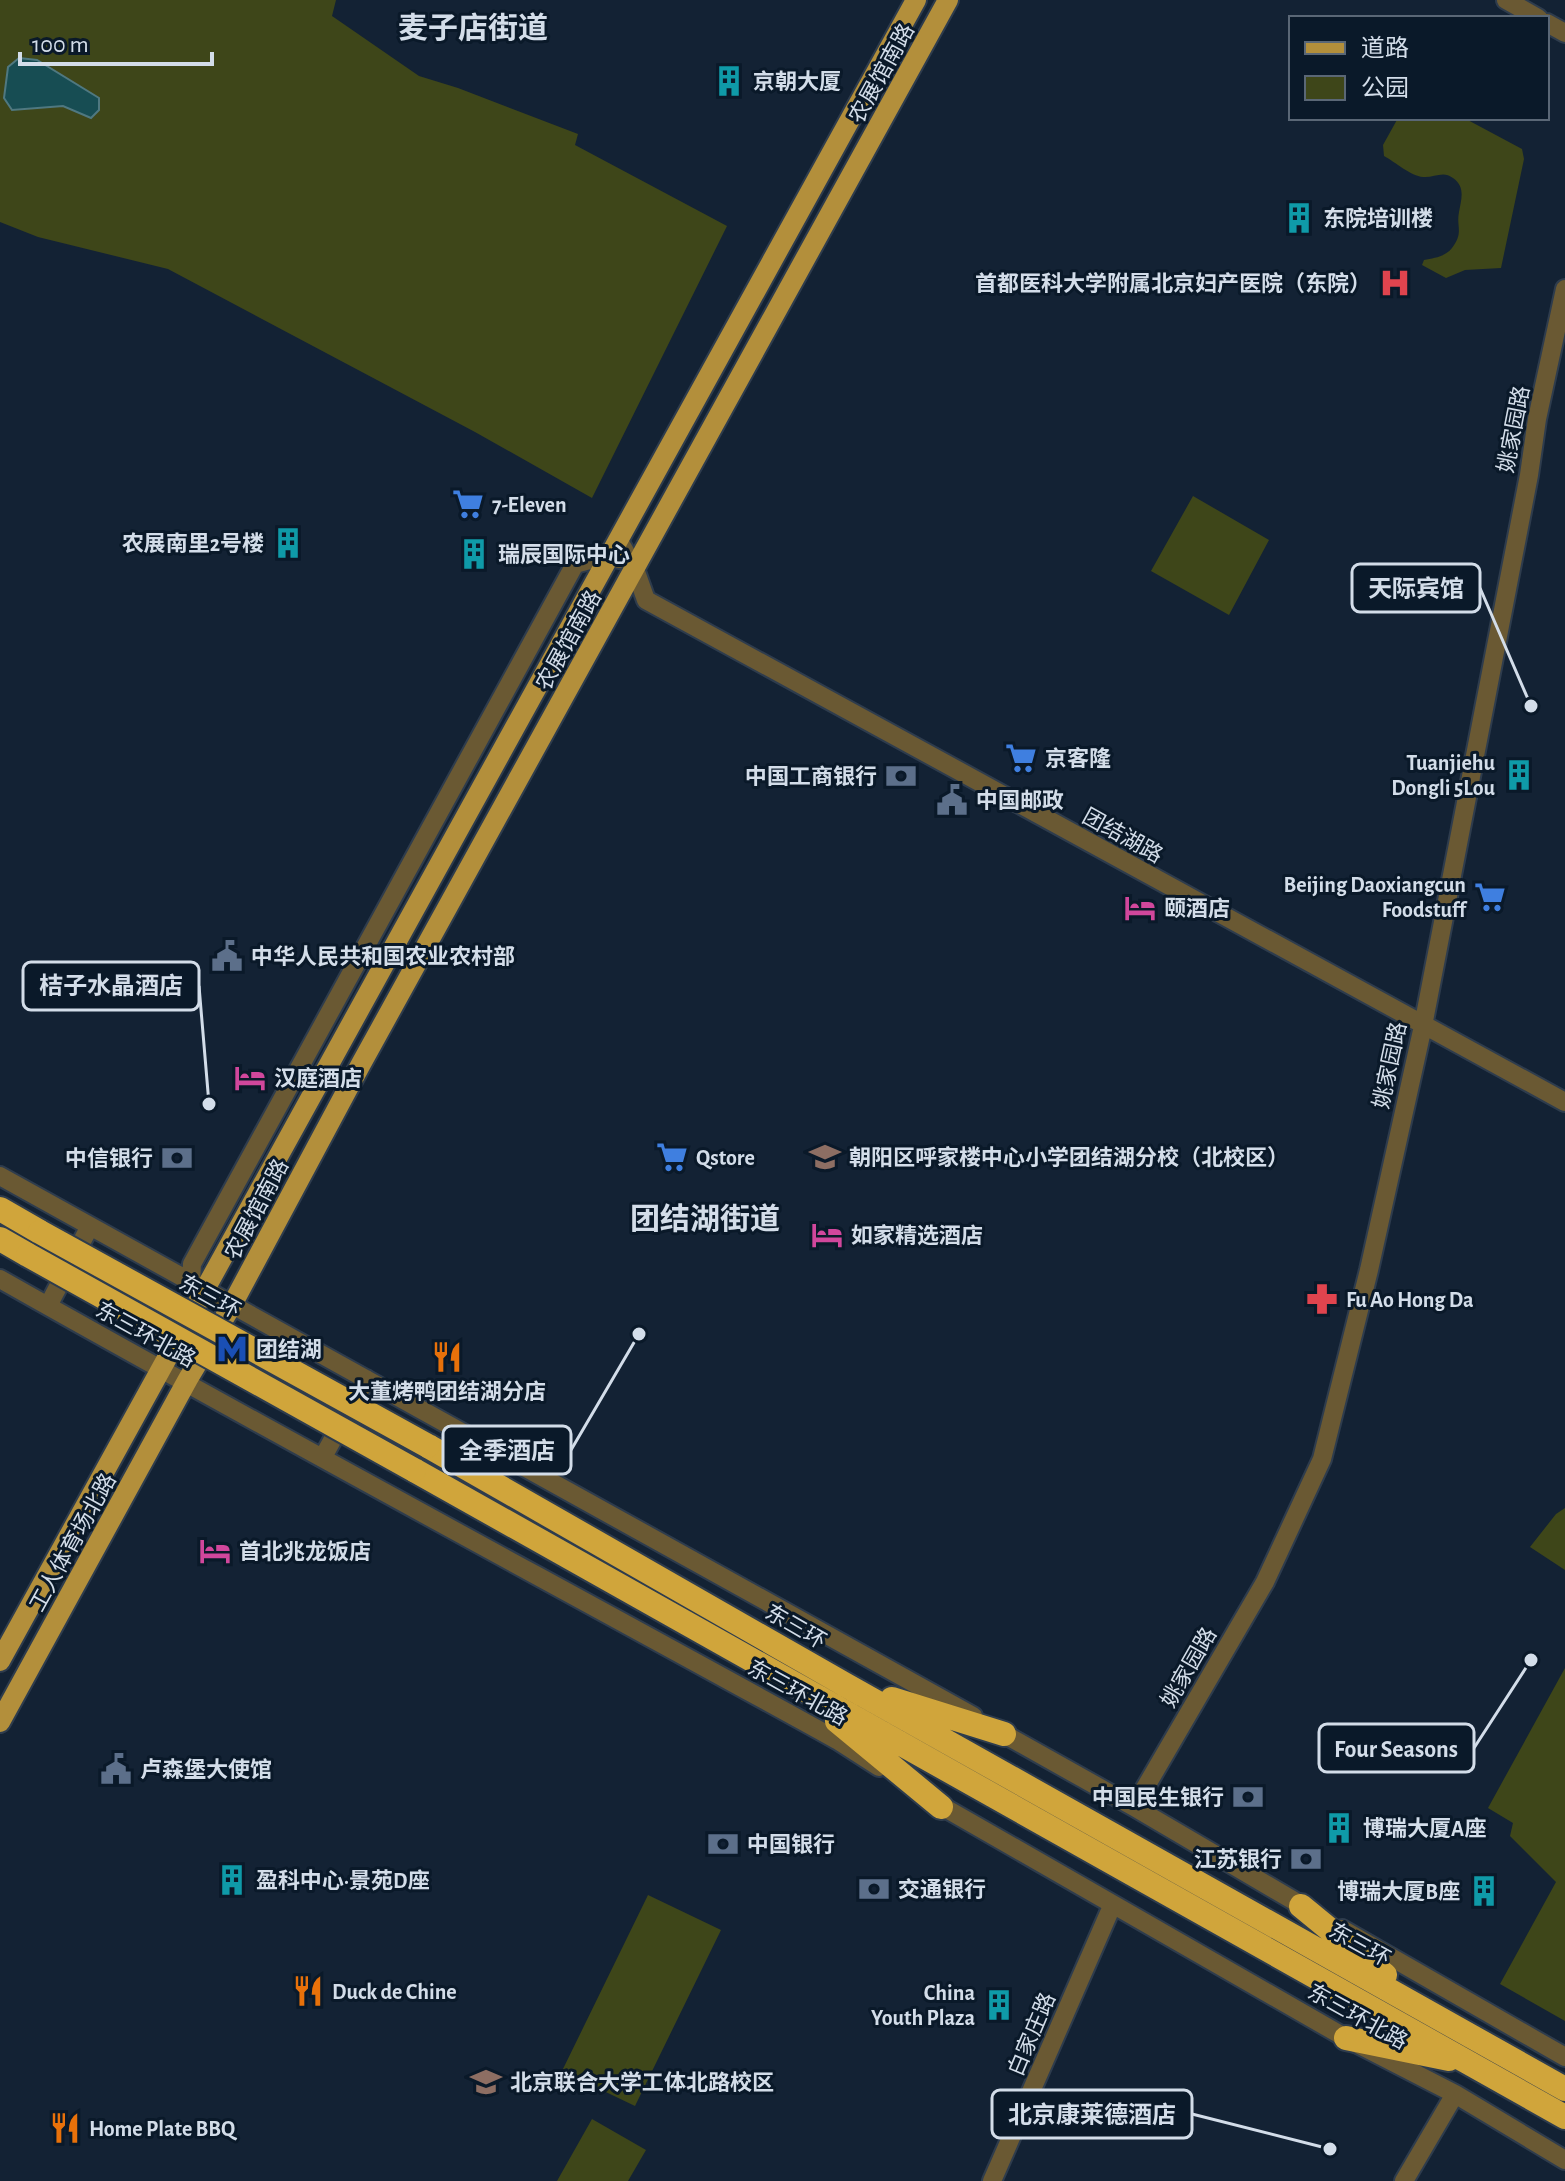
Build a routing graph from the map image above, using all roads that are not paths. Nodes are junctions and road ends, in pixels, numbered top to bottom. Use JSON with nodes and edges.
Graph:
{"nodes":[{"id":1,"x":916,"y":0,"type":"edge"},
{"id":2,"x":948,"y":0,"type":"edge"},
{"id":3,"x":1506,"y":0,"type":"edge"},
{"id":4,"x":1534,"y":16,"type":"edge"},
{"id":5,"x":1565,"y":289,"type":"edge"},
{"id":6,"x":615,"y":547,"type":"junction"},
{"id":7,"x":635,"y":569,"type":"junction"},
{"id":8,"x":1423,"y":1026,"type":"junction"},
{"id":9,"x":1565,"y":1102,"type":"edge"},
{"id":10,"x":0,"y":1176,"type":"edge"},
{"id":11,"x":0,"y":1209,"type":"edge"},
{"id":12,"x":90,"y":1226,"type":"junction"},
{"id":13,"x":0,"y":1239,"type":"edge"},
{"id":14,"x":0,"y":1279,"type":"edge"},
{"id":15,"x":197,"y":1286,"type":"junction"},
{"id":16,"x":232,"y":1305,"type":"junction"},
{"id":17,"x":48,"y":1306,"type":"junction"},
{"id":18,"x":160,"y":1370,"type":"junction"},
{"id":19,"x":366,"y":1379,"type":"junction"},
{"id":20,"x":186,"y":1384,"type":"junction"},
{"id":21,"x":323,"y":1457,"type":"junction"},
{"id":22,"x":0,"y":1661,"type":"edge"},
{"id":23,"x":789,"y":1681,"type":"junction"},
{"id":24,"x":844,"y":1684,"type":"junction"},
{"id":25,"x":0,"y":1722,"type":"edge"},
{"id":26,"x":1004,"y":1734,"type":"junction"},
{"id":27,"x":941,"y":1807,"type":"junction"},
{"id":28,"x":1134,"y":1807,"type":"junction"},
{"id":29,"x":1112,"y":1906,"type":"junction"},
{"id":30,"x":1301,"y":1906,"type":"junction"},
{"id":31,"x":1433,"y":2015,"type":"junction"},
{"id":32,"x":1346,"y":2038,"type":"junction"},
{"id":33,"x":1565,"y":2057,"type":"edge"},
{"id":34,"x":1473,"y":2064,"type":"junction"},
{"id":35,"x":1520,"y":2064,"type":"junction"},
{"id":36,"x":1565,"y":2081,"type":"edge"},
{"id":37,"x":1565,"y":2089,"type":"edge"},
{"id":38,"x":1455,"y":2094,"type":"junction"},
{"id":39,"x":1565,"y":2117,"type":"edge"},
{"id":40,"x":1565,"y":2160,"type":"edge"},
{"id":41,"x":992,"y":2181,"type":"edge"},
{"id":42,"x":1404,"y":2181,"type":"edge"}],
"edges":[{"from":1,"to":6,"type":"main road","name":"农展馆南路"},
{"from":2,"to":7,"type":"main road","name":"农展馆南路"},
{"from":3,"to":4,"type":"street"},
{"from":5,"to":8,"type":"street","name":"姚家园路"},
{"from":6,"to":7,"type":"street","name":"团结湖路"},
{"from":6,"to":15,"type":"main road","name":"农展馆南路"},
{"from":7,"to":8,"type":"street","name":"团结湖路"},
{"from":7,"to":16,"type":"main road","name":"农展馆南路"},
{"from":8,"to":9,"type":"street","name":"团结湖路"},
{"from":8,"to":28,"type":"street","name":"姚家园路"},
{"from":10,"to":12,"type":"street"},
{"from":11,"to":24,"type":"highway","name":"东三环","bridge":true},
{"from":12,"to":15,"type":"street"},
{"from":12,"to":17,"type":"street"},
{"from":13,"to":23,"type":"highway","bridge":true},
{"from":14,"to":17,"type":"street","name":"东三环北路"},
{"from":15,"to":16,"type":"street"},
{"from":15,"to":18,"type":"main road","name":"农展馆南路"},
{"from":16,"to":19,"type":"street"},
{"from":16,"to":20,"type":"main road","name":"农展馆南路"},
{"from":17,"to":18,"type":"street","name":"东三环北路"},
{"from":18,"to":20,"type":"street","name":"东三环北路"},
{"from":18,"to":22,"type":"main road","name":"工人体育场北路"},
{"from":19,"to":21,"type":"street"},
{"from":19,"to":26,"type":"street"},
{"from":20,"to":21,"type":"street","name":"东三环北路"},
{"from":20,"to":25,"type":"main road","name":"工人体育场北路"},
{"from":21,"to":27,"type":"street","name":"东三环北路"},
{"from":23,"to":27,"type":"highway"},
{"from":23,"to":34,"type":"highway"},
{"from":24,"to":26,"type":"highway"},
{"from":24,"to":31,"type":"highway","name":"东三环"},
{"from":26,"to":28,"type":"street"},
{"from":27,"to":29,"type":"street","name":"东三环北路"},
{"from":28,"to":30,"type":"street"},
{"from":29,"to":32,"type":"street","name":"东三环北路"},
{"from":29,"to":41,"type":"street","name":"白家庄路"},
{"from":30,"to":31,"type":"highway"},
{"from":30,"to":33,"type":"street"},
{"from":31,"to":35,"type":"highway","name":"东三环"},
{"from":32,"to":34,"type":"highway"},
{"from":32,"to":38,"type":"street","name":"东三环北路"},
{"from":34,"to":39,"type":"highway"},
{"from":35,"to":36,"type":"highway"},
{"from":35,"to":37,"type":"highway","name":"东三环"},
{"from":38,"to":40,"type":"street","name":"东三环北路"},
{"from":38,"to":42,"type":"street"}]}
